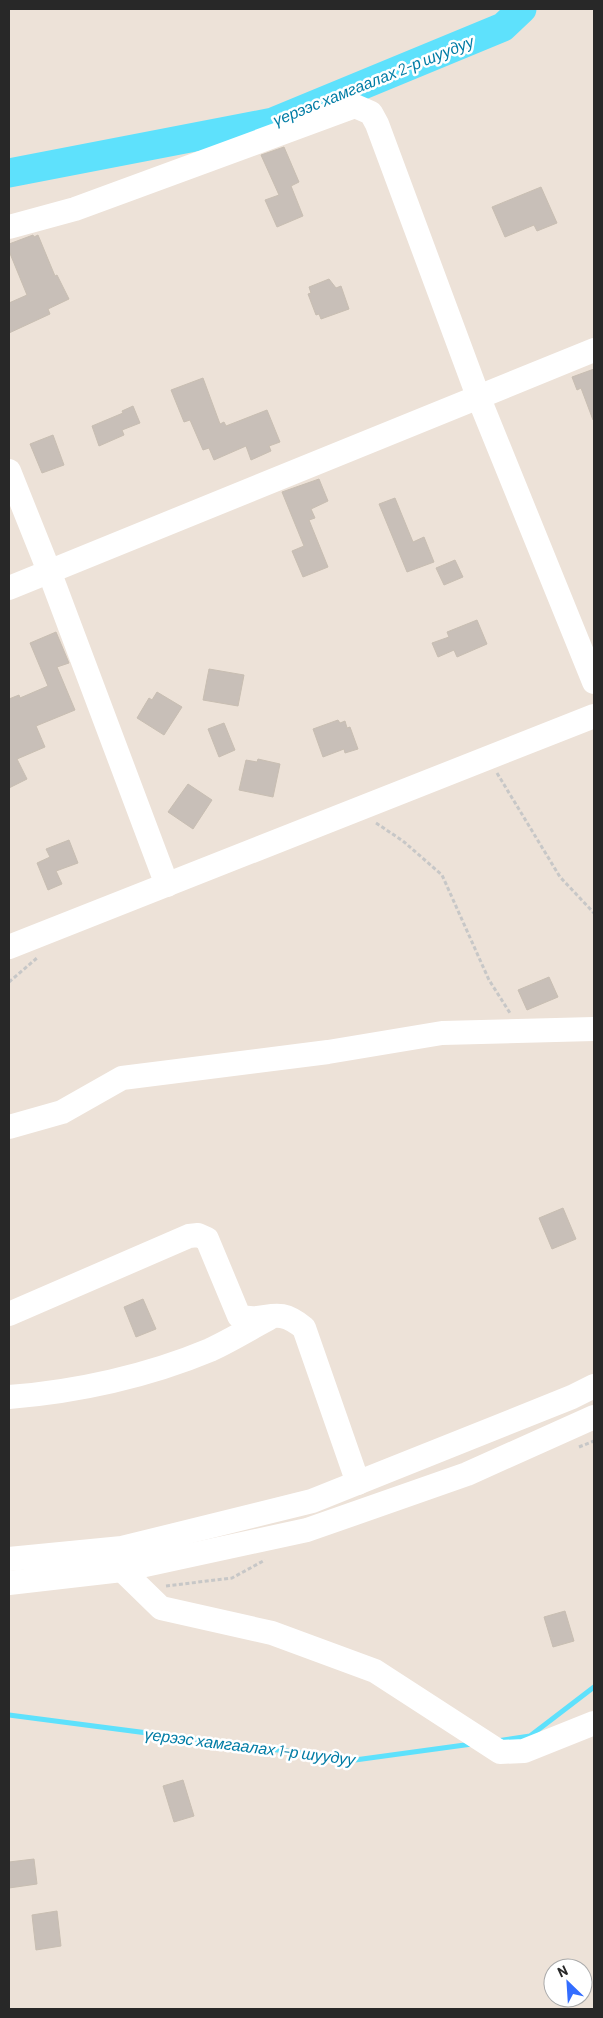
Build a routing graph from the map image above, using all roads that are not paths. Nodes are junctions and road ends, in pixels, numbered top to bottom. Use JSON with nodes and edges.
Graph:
{"nodes":[{"id":1,"x":9,"y":227,"type":"edge"},
{"id":2,"x":594,"y":350,"type":"edge"},
{"id":3,"x":478,"y":396,"type":"junction"},
{"id":4,"x":9,"y":471,"type":"edge"},
{"id":5,"x":49,"y":571,"type":"junction"},
{"id":6,"x":9,"y":588,"type":"edge"},
{"id":7,"x":594,"y":682,"type":"edge"},
{"id":8,"x":594,"y":716,"type":"edge"},
{"id":9,"x":166,"y":885,"type":"junction"},
{"id":10,"x":9,"y":947,"type":"edge"},
{"id":11,"x":594,"y":1030,"type":"edge"},
{"id":12,"x":9,"y":1127,"type":"edge"},
{"id":13,"x":9,"y":1314,"type":"edge"},
{"id":14,"x":277,"y":1315,"type":"junction"},
{"id":15,"x":594,"y":1386,"type":"edge"},
{"id":16,"x":9,"y":1397,"type":"edge"},
{"id":17,"x":594,"y":1417,"type":"edge"},
{"id":18,"x":358,"y":1483,"type":"junction"},
{"id":19,"x":9,"y":1559,"type":"edge"},
{"id":20,"x":122,"y":1570,"type":"junction"},
{"id":21,"x":9,"y":1583,"type":"edge"},
{"id":22,"x":594,"y":1723,"type":"edge"}],
"edges":[{"from":1,"to":3,"type":"street"},
{"from":2,"to":3,"type":"street"},
{"from":3,"to":5,"type":"street"},
{"from":3,"to":7,"type":"street"},
{"from":4,"to":5,"type":"street"},
{"from":5,"to":6,"type":"street"},
{"from":5,"to":9,"type":"street"},
{"from":8,"to":9,"type":"street"},
{"from":9,"to":10,"type":"street"},
{"from":11,"to":12,"type":"street"},
{"from":13,"to":14,"type":"street"},
{"from":14,"to":16,"type":"street"},
{"from":14,"to":18,"type":"street"},
{"from":15,"to":18,"type":"street"},
{"from":17,"to":20,"type":"street"},
{"from":18,"to":19,"type":"street"},
{"from":20,"to":21,"type":"street"},
{"from":20,"to":22,"type":"street"}]}
